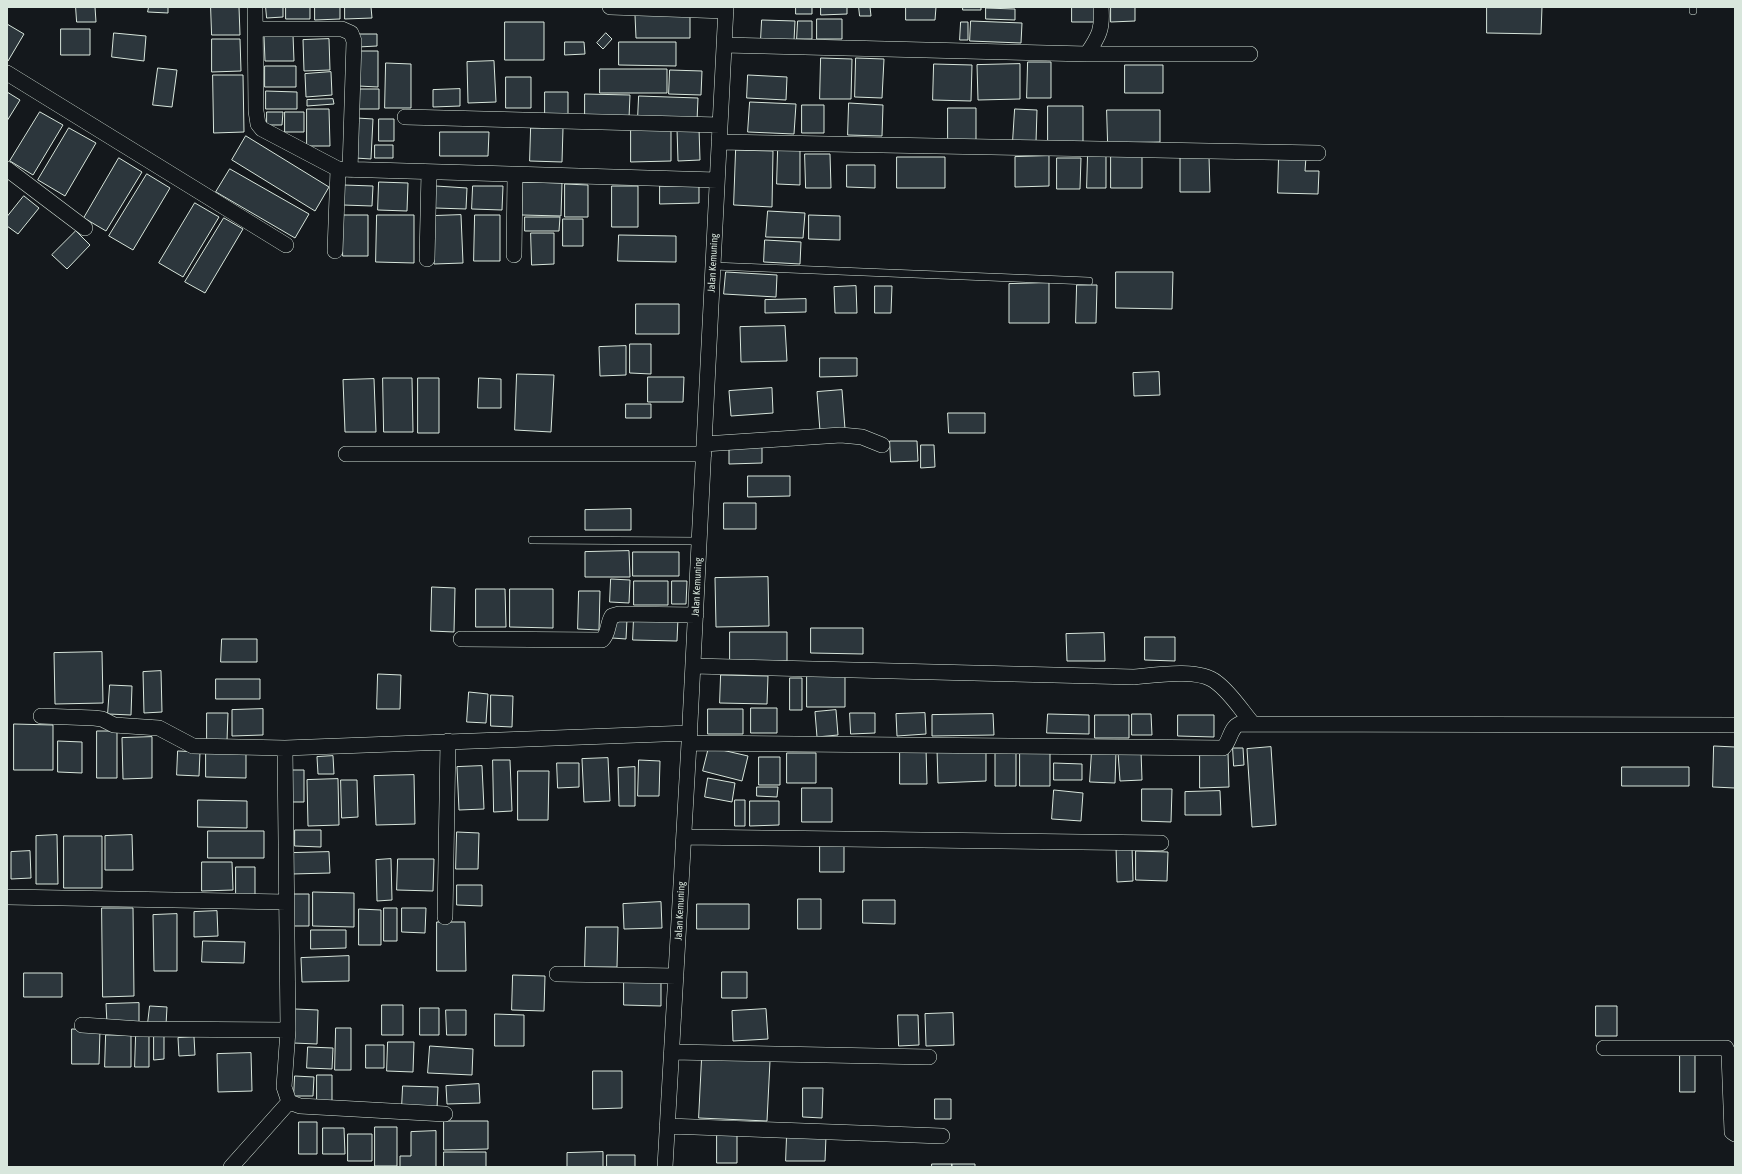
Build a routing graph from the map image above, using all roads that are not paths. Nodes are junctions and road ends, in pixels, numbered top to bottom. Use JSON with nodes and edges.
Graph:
{"nodes":[{"id":1,"x":255,"y":7,"type":"edge"},
{"id":2,"x":610,"y":7,"type":"edge"},
{"id":3,"x":1101,"y":7,"type":"edge"},
{"id":4,"x":726,"y":9,"type":"edge"},
{"id":5,"x":256,"y":29,"type":"junction"},
{"id":6,"x":724,"y":45,"type":"junction"},
{"id":7,"x":1087,"y":54,"type":"junction"},
{"id":8,"x":1250,"y":54,"type":"dead end"},
{"id":9,"x":7,"y":73,"type":"edge"},
{"id":10,"x":404,"y":117,"type":"dead end"},
{"id":11,"x":720,"y":125,"type":"junction"},
{"id":12,"x":719,"y":142,"type":"junction"},
{"id":13,"x":1318,"y":153,"type":"dead end"},
{"id":14,"x":7,"y":169,"type":"edge"},
{"id":15,"x":344,"y":170,"type":"junction"},
{"id":16,"x":429,"y":172,"type":"junction"},
{"id":17,"x":515,"y":175,"type":"junction"},
{"id":18,"x":717,"y":180,"type":"junction"},
{"id":19,"x":85,"y":228,"type":"dead end"},
{"id":20,"x":286,"y":245,"type":"dead end"},
{"id":21,"x":335,"y":251,"type":"dead end"},
{"id":22,"x":514,"y":254,"type":"dead end"},
{"id":23,"x":427,"y":259,"type":"dead end"},
{"id":24,"x":713,"y":266,"type":"junction"},
{"id":25,"x":1089,"y":281,"type":"dead end"},
{"id":26,"x":882,"y":446,"type":"dead end"},
{"id":27,"x":704,"y":449,"type":"junction"},
{"id":28,"x":346,"y":454,"type":"dead end"},
{"id":29,"x":532,"y":540,"type":"dead end"},
{"id":30,"x":699,"y":541,"type":"junction"},
{"id":31,"x":696,"y":615,"type":"junction"},
{"id":32,"x":462,"y":639,"type":"dead end"},
{"id":33,"x":693,"y":666,"type":"junction"},
{"id":34,"x":41,"y":716,"type":"dead end"},
{"id":35,"x":1252,"y":724,"type":"junction"},
{"id":36,"x":1735,"y":725,"type":"edge"},
{"id":37,"x":689,"y":738,"type":"junction"},
{"id":38,"x":448,"y":741,"type":"junction"},
{"id":39,"x":286,"y":748,"type":"junction"},
{"id":40,"x":684,"y":837,"type":"junction"},
{"id":41,"x":1161,"y":842,"type":"dead end"},
{"id":42,"x":7,"y":897,"type":"edge"},
{"id":43,"x":286,"y":902,"type":"junction"},
{"id":44,"x":445,"y":917,"type":"dead end"},
{"id":45,"x":557,"y":974,"type":"dead end"},
{"id":46,"x":676,"y":976,"type":"junction"},
{"id":47,"x":82,"y":1025,"type":"dead end"},
{"id":48,"x":288,"y":1030,"type":"junction"},
{"id":49,"x":1604,"y":1048,"type":"dead end"},
{"id":50,"x":672,"y":1052,"type":"junction"},
{"id":51,"x":929,"y":1057,"type":"dead end"},
{"id":52,"x":289,"y":1102,"type":"junction"},
{"id":53,"x":445,"y":1114,"type":"dead end"},
{"id":54,"x":667,"y":1126,"type":"junction"},
{"id":55,"x":1735,"y":1134,"type":"edge"},
{"id":56,"x":942,"y":1136,"type":"dead end"},
{"id":57,"x":231,"y":1167,"type":"edge"},
{"id":58,"x":665,"y":1167,"type":"edge"}],
"edges":[{"from":1,"to":5,"type":"street"},
{"from":2,"to":4,"type":"street"},
{"from":3,"to":7,"type":"street"},
{"from":4,"to":6,"type":"street","name":"Jalan Kemuning"},
{"from":5,"to":15,"type":"street"},
{"from":5,"to":15,"type":"street"},
{"from":6,"to":7,"type":"street"},
{"from":6,"to":11,"type":"street","name":"Jalan Kemuning"},
{"from":7,"to":8,"type":"street"},
{"from":9,"to":20,"type":"street"},
{"from":10,"to":11,"type":"street"},
{"from":11,"to":12,"type":"street","name":"Jalan Kemuning"},
{"from":12,"to":13,"type":"street"},
{"from":12,"to":18,"type":"street","name":"Jalan Kemuning"},
{"from":14,"to":19,"type":"street"},
{"from":15,"to":16,"type":"street"},
{"from":15,"to":21,"type":"street"},
{"from":16,"to":17,"type":"street"},
{"from":16,"to":23,"type":"street"},
{"from":17,"to":18,"type":"street"},
{"from":17,"to":22,"type":"street"},
{"from":18,"to":24,"type":"street","name":"Jalan Kemuning"},
{"from":24,"to":25,"type":"lane"},
{"from":24,"to":27,"type":"street","name":"Jalan Kemuning"},
{"from":26,"to":27,"type":"street"},
{"from":27,"to":28,"type":"street"},
{"from":27,"to":30,"type":"street","name":"Jalan Kemuning"},
{"from":29,"to":30,"type":"lane"},
{"from":30,"to":31,"type":"street","name":"Jalan Kemuning"},
{"from":31,"to":32,"type":"street"},
{"from":31,"to":33,"type":"street","name":"Jalan Kemuning"},
{"from":33,"to":35,"type":"street"},
{"from":33,"to":37,"type":"street","name":"Jalan Kemuning"},
{"from":34,"to":39,"type":"street"},
{"from":35,"to":36,"type":"street"},
{"from":35,"to":37,"type":"street"},
{"from":37,"to":38,"type":"street"},
{"from":37,"to":40,"type":"street","name":"Jalan Kemuning"},
{"from":38,"to":39,"type":"street"},
{"from":38,"to":44,"type":"street"},
{"from":39,"to":43,"type":"street"},
{"from":40,"to":41,"type":"street"},
{"from":40,"to":46,"type":"street","name":"Jalan Kemuning"},
{"from":42,"to":43,"type":"street"},
{"from":43,"to":48,"type":"street"},
{"from":45,"to":46,"type":"street"},
{"from":46,"to":50,"type":"street","name":"Jalan Kemuning"},
{"from":47,"to":48,"type":"street"},
{"from":48,"to":52,"type":"street"},
{"from":49,"to":55,"type":"street"},
{"from":50,"to":51,"type":"street"},
{"from":50,"to":54,"type":"street","name":"Jalan Kemuning"},
{"from":52,"to":53,"type":"street"},
{"from":52,"to":57,"type":"street"},
{"from":54,"to":56,"type":"street"},
{"from":54,"to":58,"type":"street","name":"Jalan Kemuning"}]}
